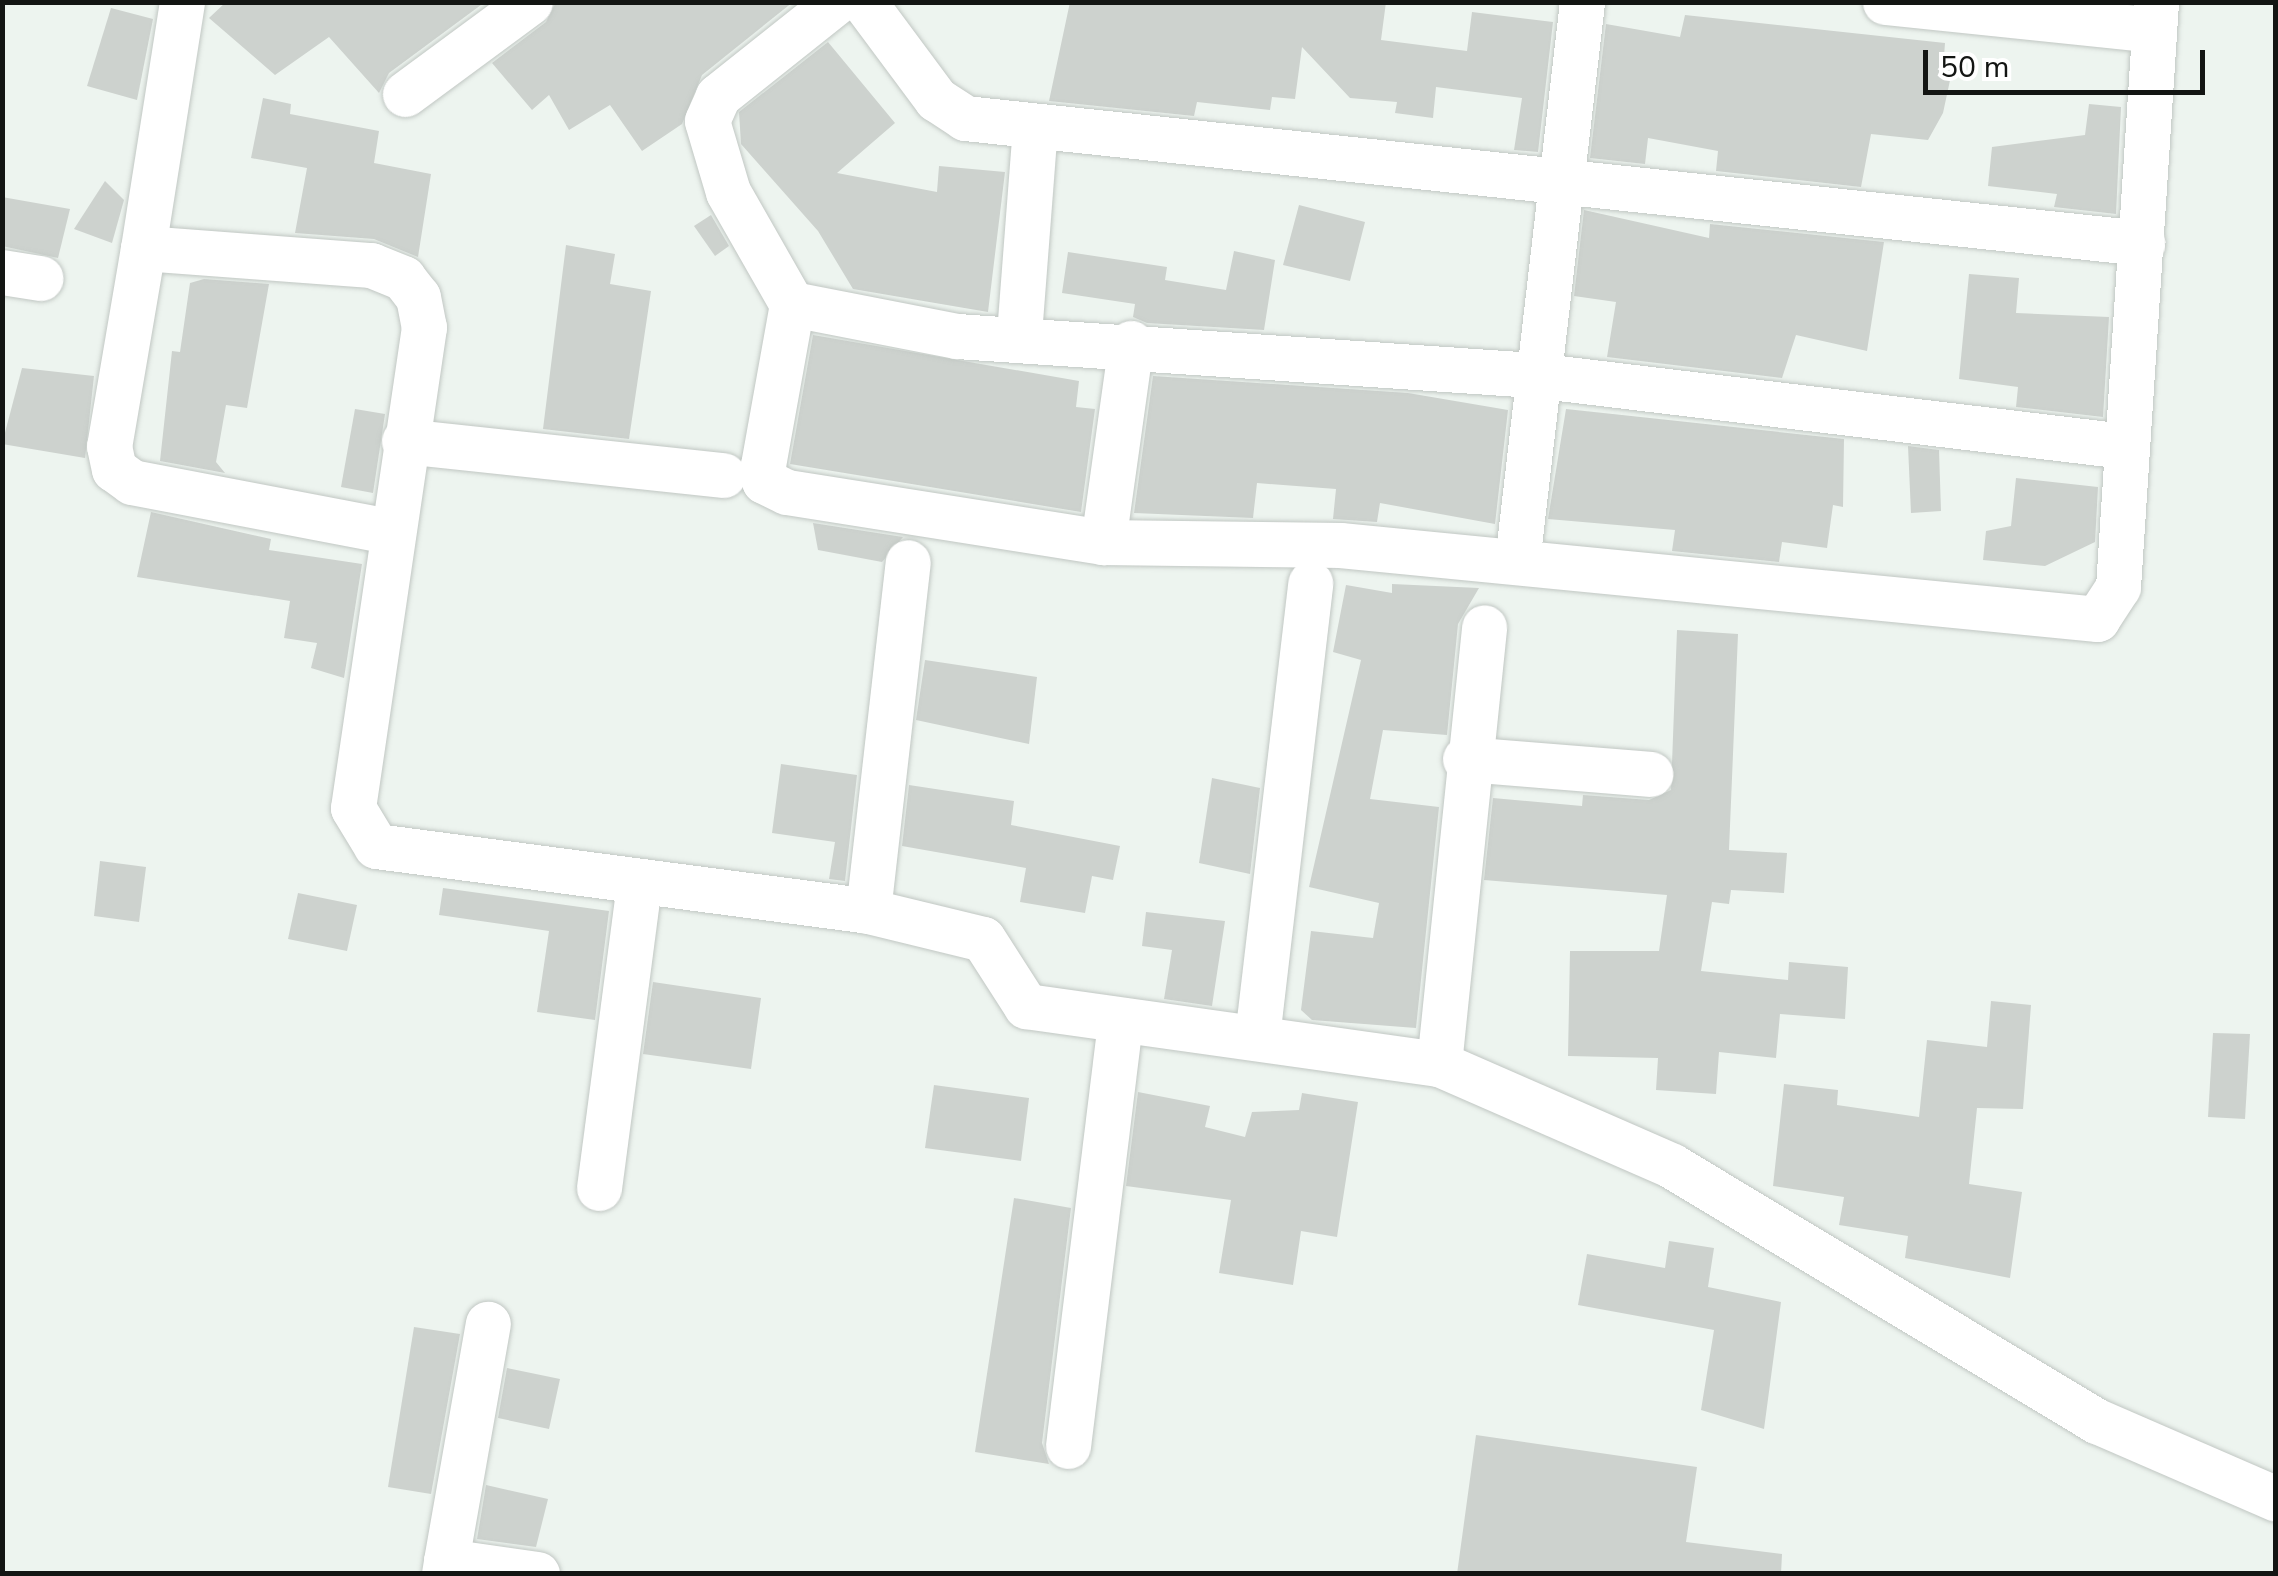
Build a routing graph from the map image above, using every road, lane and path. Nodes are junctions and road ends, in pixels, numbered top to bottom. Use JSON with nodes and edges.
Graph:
{"nodes":[{"id":1,"x":182,"y":2,"type":"edge"},
{"id":2,"x":530,"y":2,"type":"edge"},
{"id":3,"x":836,"y":2,"type":"edge"},
{"id":4,"x":864,"y":2,"type":"edge"},
{"id":5,"x":1582,"y":2,"type":"edge"},
{"id":6,"x":1885,"y":2,"type":"edge"},
{"id":7,"x":1946,"y":6,"type":"edge"},
{"id":8,"x":2155,"y":16,"type":"edge"},
{"id":9,"x":405,"y":94,"type":"dead end"},
{"id":10,"x":1035,"y":128,"type":"junction"},
{"id":11,"x":1560,"y":184,"type":"junction"},
{"id":12,"x":2142,"y":243,"type":"junction"},
{"id":13,"x":143,"y":248,"type":"junction"},
{"id":14,"x":792,"y":304,"type":"junction"},
{"id":15,"x":1019,"y":334,"type":"junction"},
{"id":16,"x":1130,"y":342,"type":"junction"},
{"id":17,"x":1534,"y":375,"type":"junction"},
{"id":18,"x":404,"y":442,"type":"junction"},
{"id":19,"x":2124,"y":446,"type":"junction"},
{"id":20,"x":723,"y":475,"type":"dead end"},
{"id":21,"x":389,"y":531,"type":"junction"},
{"id":22,"x":1102,"y":542,"type":"junction"},
{"id":23,"x":908,"y":562,"type":"dead end"},
{"id":24,"x":1517,"y":562,"type":"junction"},
{"id":25,"x":1310,"y":584,"type":"dead end"},
{"id":26,"x":1484,"y":627,"type":"dead end"},
{"id":27,"x":1465,"y":759,"type":"junction"},
{"id":28,"x":1650,"y":774,"type":"dead end"},
{"id":29,"x":639,"y":886,"type":"junction"},
{"id":30,"x":868,"y":911,"type":"junction"},
{"id":31,"x":1120,"y":1025,"type":"junction"},
{"id":32,"x":1256,"y":1037,"type":"junction"},
{"id":33,"x":1439,"y":1064,"type":"junction"},
{"id":34,"x":600,"y":1188,"type":"dead end"},
{"id":35,"x":488,"y":1324,"type":"dead end"},
{"id":36,"x":1068,"y":1446,"type":"dead end"},
{"id":37,"x":2276,"y":1499,"type":"edge"},
{"id":38,"x":444,"y":1567,"type":"edge"},
{"id":39,"x":537,"y":1574,"type":"edge"}],
"edges":[{"from":1,"to":13,"type":"street"},
{"from":2,"to":9,"type":"street"},
{"from":3,"to":14,"type":"street"},
{"from":4,"to":10,"type":"street"},
{"from":5,"to":11,"type":"street"},
{"from":6,"to":7,"type":"street"},
{"from":7,"to":8,"type":"street"},
{"from":8,"to":12,"type":"street"},
{"from":10,"to":11,"type":"street"},
{"from":10,"to":15,"type":"street"},
{"from":11,"to":12,"type":"street"},
{"from":11,"to":17,"type":"street"},
{"from":12,"to":19,"type":"street"},
{"from":13,"to":18,"type":"street"},
{"from":13,"to":21,"type":"street"},
{"from":14,"to":15,"type":"street"},
{"from":14,"to":22,"type":"street"},
{"from":15,"to":16,"type":"street"},
{"from":16,"to":17,"type":"street"},
{"from":16,"to":22,"type":"street"},
{"from":17,"to":19,"type":"street"},
{"from":17,"to":24,"type":"street"},
{"from":18,"to":20,"type":"street"},
{"from":18,"to":21,"type":"street"},
{"from":19,"to":24,"type":"street"},
{"from":21,"to":29,"type":"street"},
{"from":22,"to":24,"type":"street"},
{"from":23,"to":30,"type":"street"},
{"from":25,"to":32,"type":"street"},
{"from":26,"to":27,"type":"street"},
{"from":27,"to":28,"type":"street"},
{"from":27,"to":33,"type":"street"},
{"from":29,"to":30,"type":"street"},
{"from":29,"to":34,"type":"street"},
{"from":30,"to":31,"type":"street"},
{"from":31,"to":32,"type":"street"},
{"from":31,"to":36,"type":"street"},
{"from":32,"to":33,"type":"street"},
{"from":33,"to":37,"type":"street"},
{"from":35,"to":38,"type":"street"},
{"from":38,"to":39,"type":"street"}]}
